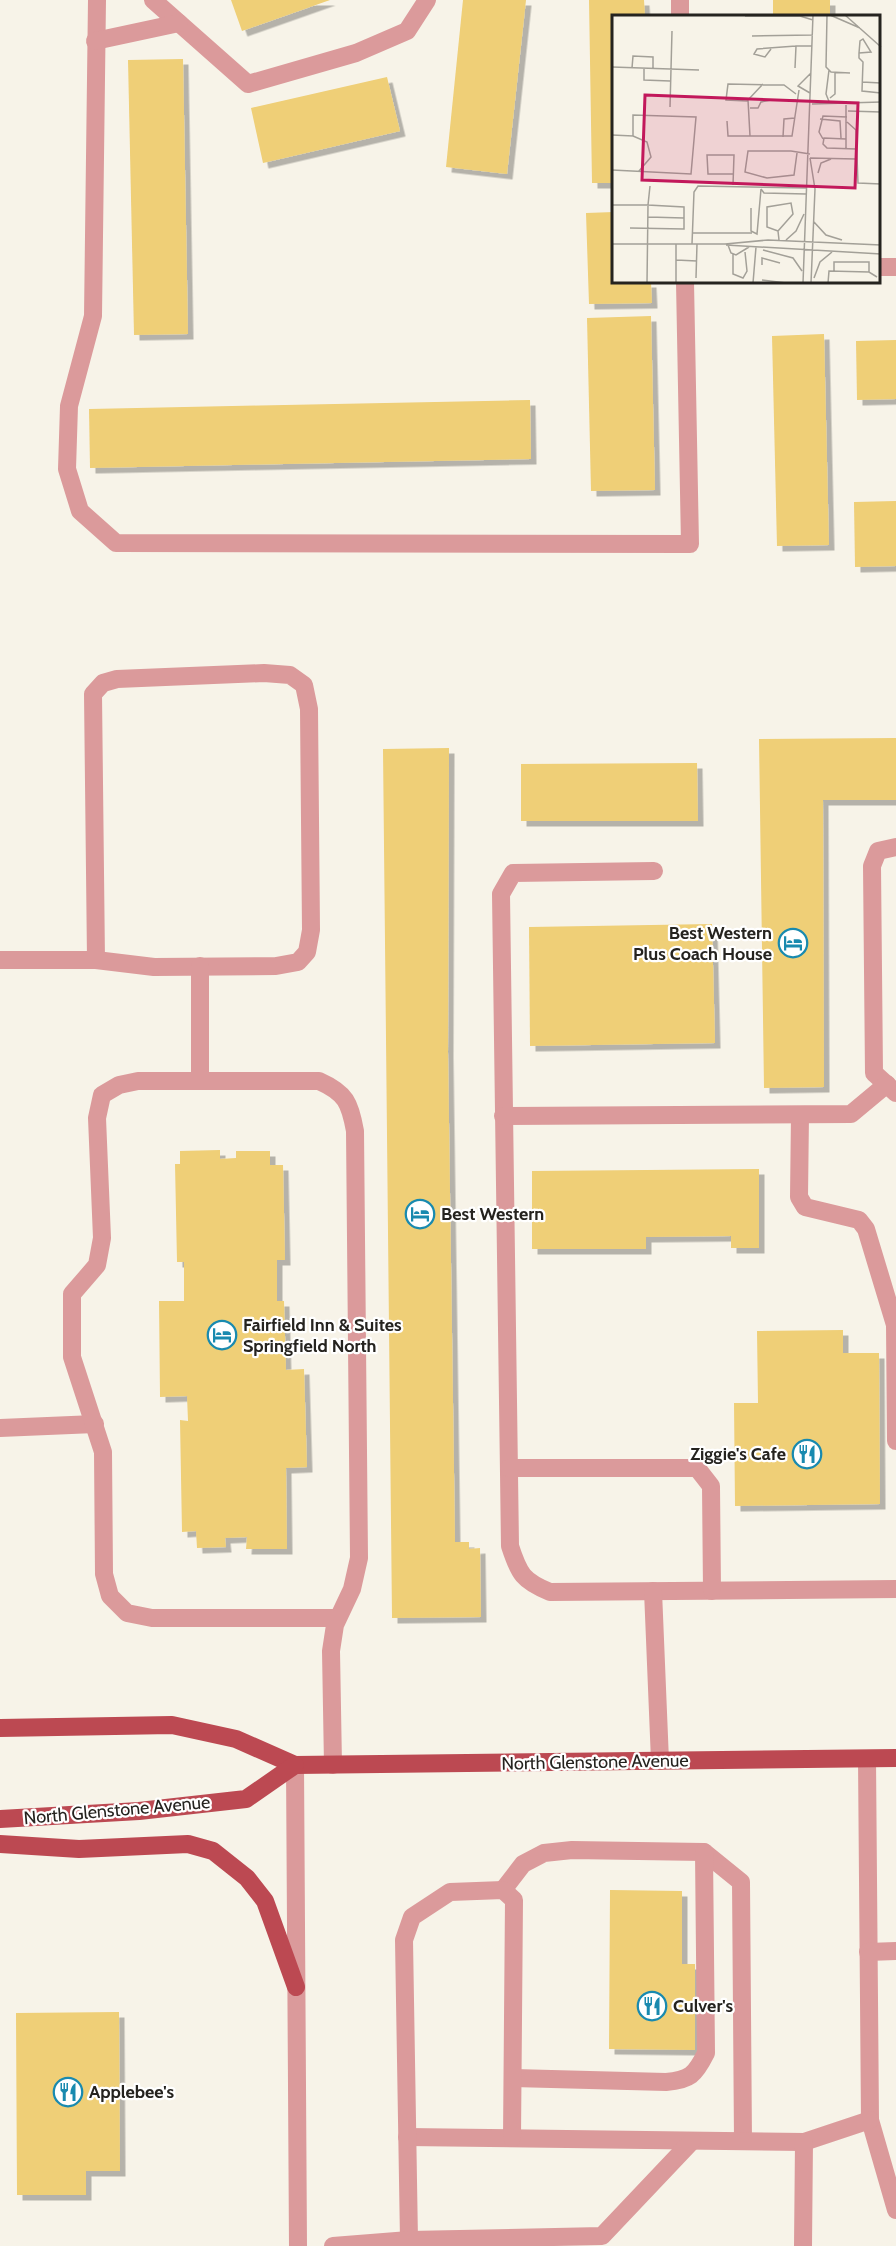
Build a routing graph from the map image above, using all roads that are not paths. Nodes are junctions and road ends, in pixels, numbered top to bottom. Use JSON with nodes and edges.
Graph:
{"nodes":[{"id":1,"x":97,"y":0,"type":"edge"},
{"id":2,"x":153,"y":0,"type":"edge"},
{"id":3,"x":427,"y":0,"type":"edge"},
{"id":4,"x":179,"y":23,"type":"junction"},
{"id":5,"x":95,"y":41,"type":"junction"},
{"id":6,"x":685,"y":284,"type":"edge"},
{"id":7,"x":896,"y":847,"type":"edge"},
{"id":8,"x":654,"y":871,"type":"dead end"},
{"id":9,"x":0,"y":960,"type":"edge"},
{"id":10,"x":96,"y":960,"type":"junction"},
{"id":11,"x":200,"y":966,"type":"junction"},
{"id":12,"x":200,"y":1081,"type":"junction"},
{"id":13,"x":891,"y":1089,"type":"edge"},
{"id":14,"x":800,"y":1114,"type":"junction"},
{"id":15,"x":503,"y":1116,"type":"junction"},
{"id":16,"x":95,"y":1424,"type":"junction"},
{"id":17,"x":0,"y":1428,"type":"edge"},
{"id":18,"x":896,"y":1441,"type":"edge"},
{"id":19,"x":508,"y":1468,"type":"junction"},
{"id":20,"x":896,"y":1589,"type":"edge"},
{"id":21,"x":653,"y":1591,"type":"junction"},
{"id":22,"x":712,"y":1591,"type":"junction"},
{"id":23,"x":338,"y":1618,"type":"junction"},
{"id":24,"x":0,"y":1728,"type":"edge"},
{"id":25,"x":896,"y":1758,"type":"edge"},
{"id":26,"x":867,"y":1759,"type":"junction"},
{"id":27,"x":660,"y":1761,"type":"junction"},
{"id":28,"x":295,"y":1765,"type":"junction"},
{"id":29,"x":333,"y":1765,"type":"junction"},
{"id":30,"x":0,"y":1819,"type":"edge"},
{"id":31,"x":0,"y":1844,"type":"edge"},
{"id":32,"x":704,"y":1852,"type":"junction"},
{"id":33,"x":503,"y":1890,"type":"junction"},
{"id":34,"x":896,"y":1951,"type":"edge"},
{"id":35,"x":868,"y":1952,"type":"junction"},
{"id":36,"x":296,"y":1987,"type":"junction"},
{"id":37,"x":513,"y":2078,"type":"junction"},
{"id":38,"x":870,"y":2120,"type":"junction"},
{"id":39,"x":407,"y":2137,"type":"junction"},
{"id":40,"x":512,"y":2138,"type":"junction"},
{"id":41,"x":692,"y":2141,"type":"junction"},
{"id":42,"x":743,"y":2141,"type":"junction"},
{"id":43,"x":804,"y":2142,"type":"junction"},
{"id":44,"x":896,"y":2210,"type":"edge"},
{"id":45,"x":409,"y":2240,"type":"junction"},
{"id":46,"x":298,"y":2246,"type":"edge"},
{"id":47,"x":333,"y":2246,"type":"edge"},
{"id":48,"x":803,"y":2246,"type":"edge"}],
"edges":[{"from":1,"to":5,"type":"lane"},
{"from":2,"to":4,"type":"lane"},
{"from":3,"to":4,"type":"lane"},
{"from":4,"to":5,"type":"lane"},
{"from":5,"to":6,"type":"lane"},
{"from":7,"to":13,"type":"lane"},
{"from":8,"to":15,"type":"lane"},
{"from":9,"to":10,"type":"lane"},
{"from":10,"to":11,"type":"lane"},
{"from":10,"to":11,"type":"lane"},
{"from":11,"to":12,"type":"lane"},
{"from":12,"to":16,"type":"lane"},
{"from":12,"to":23,"type":"lane"},
{"from":13,"to":14,"type":"lane"},
{"from":14,"to":15,"type":"lane"},
{"from":14,"to":18,"type":"lane"},
{"from":15,"to":19,"type":"lane"},
{"from":16,"to":17,"type":"lane"},
{"from":16,"to":23,"type":"lane"},
{"from":19,"to":21,"type":"lane"},
{"from":19,"to":22,"type":"lane"},
{"from":20,"to":22,"type":"lane"},
{"from":21,"to":22,"type":"lane"},
{"from":21,"to":27,"type":"lane"},
{"from":23,"to":29,"type":"lane"},
{"from":24,"to":28,"type":"main road","name":"North Glenstone Avenue"},
{"from":25,"to":26,"type":"main road","name":"North Glenstone Avenue"},
{"from":26,"to":27,"type":"main road","name":"North Glenstone Avenue"},
{"from":26,"to":35,"type":"lane"},
{"from":27,"to":29,"type":"main road","name":"North Glenstone Avenue"},
{"from":28,"to":29,"type":"main road","name":"North Glenstone Avenue"},
{"from":28,"to":30,"type":"main road","name":"North Glenstone Avenue"},
{"from":28,"to":36,"type":"lane"},
{"from":31,"to":36,"type":"main road"},
{"from":32,"to":33,"type":"lane"},
{"from":32,"to":37,"type":"lane"},
{"from":32,"to":42,"type":"lane"},
{"from":33,"to":37,"type":"lane"},
{"from":33,"to":39,"type":"lane"},
{"from":34,"to":35,"type":"lane"},
{"from":35,"to":38,"type":"lane"},
{"from":36,"to":46,"type":"lane"},
{"from":37,"to":40,"type":"lane"},
{"from":38,"to":43,"type":"lane"},
{"from":38,"to":44,"type":"lane"},
{"from":39,"to":40,"type":"lane"},
{"from":39,"to":45,"type":"lane"},
{"from":40,"to":41,"type":"lane"},
{"from":41,"to":42,"type":"lane"},
{"from":41,"to":45,"type":"lane"},
{"from":42,"to":43,"type":"lane"},
{"from":43,"to":48,"type":"lane"},
{"from":45,"to":47,"type":"lane"}]}
